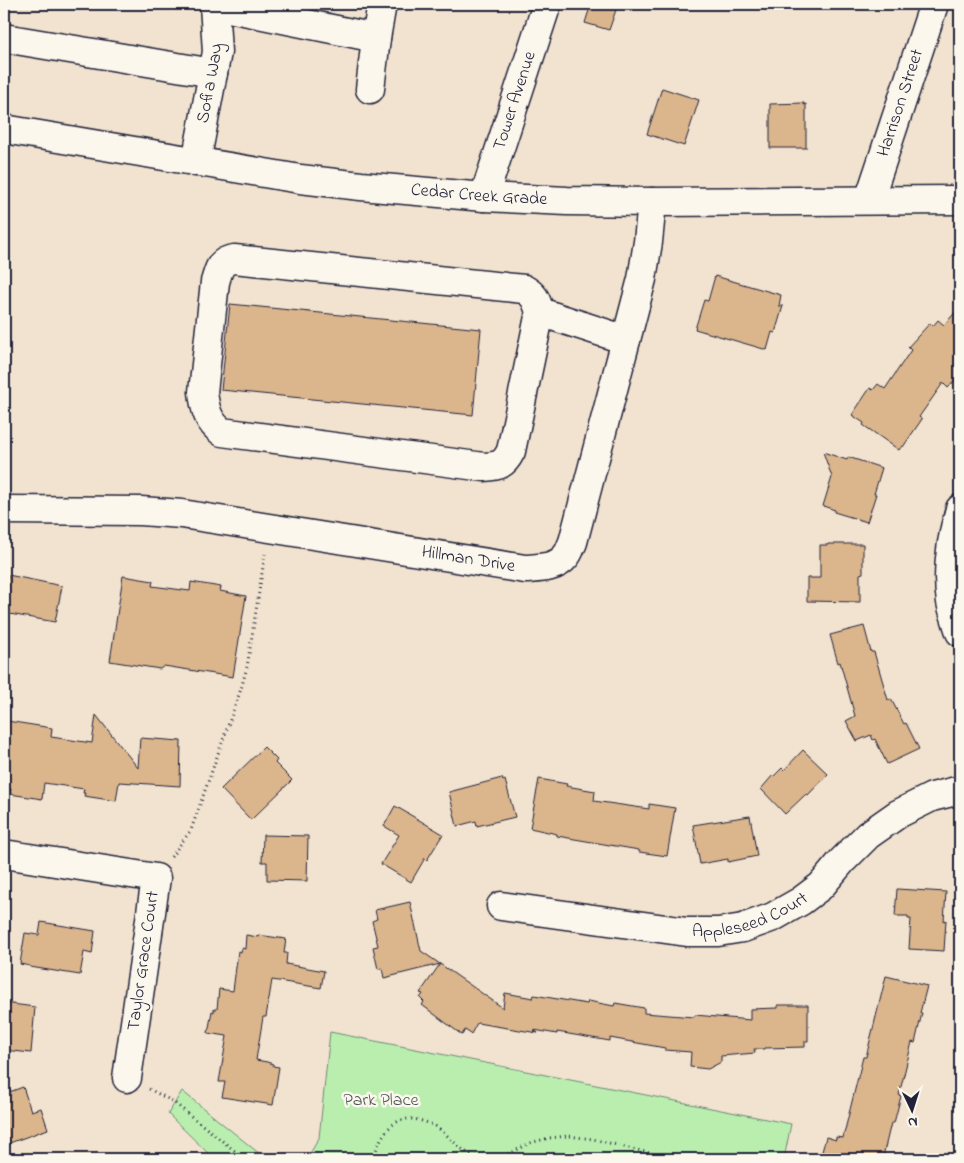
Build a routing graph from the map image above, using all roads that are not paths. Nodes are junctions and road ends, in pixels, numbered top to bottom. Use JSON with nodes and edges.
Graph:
{"nodes":[{"id":1,"x":214,"y":4,"type":"edge"},
{"id":2,"x":382,"y":4,"type":"edge"},
{"id":3,"x":547,"y":4,"type":"edge"},
{"id":4,"x":934,"y":4,"type":"edge"},
{"id":5,"x":4,"y":38,"type":"edge"},
{"id":6,"x":376,"y":38,"type":"junction"},
{"id":7,"x":213,"y":73,"type":"junction"},
{"id":8,"x":370,"y":89,"type":"dead end"},
{"id":9,"x":4,"y":129,"type":"edge"},
{"id":10,"x":196,"y":162,"type":"junction"},
{"id":11,"x":484,"y":197,"type":"junction"},
{"id":12,"x":869,"y":200,"type":"junction"},
{"id":13,"x":960,"y":200,"type":"edge"},
{"id":14,"x":652,"y":202,"type":"junction"},
{"id":15,"x":540,"y":312,"type":"junction"},
{"id":16,"x":626,"y":340,"type":"junction"},
{"id":17,"x":960,"y":509,"type":"edge"},
{"id":18,"x":4,"y":510,"type":"edge"},
{"id":19,"x":960,"y":632,"type":"edge"},
{"id":20,"x":960,"y":790,"type":"edge"},
{"id":21,"x":4,"y":854,"type":"edge"},
{"id":22,"x":502,"y":906,"type":"dead end"},
{"id":23,"x":127,"y":1078,"type":"road end"}],
"edges":[{"from":1,"to":6,"type":"street"},
{"from":1,"to":7,"type":"street","name":"Sofia Way"},
{"from":2,"to":6,"type":"street"},
{"from":3,"to":11,"type":"street","name":"Tower Avenue"},
{"from":4,"to":12,"type":"street","name":"Harrison Street"},
{"from":5,"to":7,"type":"street"},
{"from":6,"to":8,"type":"street"},
{"from":7,"to":10,"type":"street","name":"Sofia Way"},
{"from":9,"to":10,"type":"street","name":"Cedar Creek Grade"},
{"from":10,"to":11,"type":"street","name":"Cedar Creek Grade"},
{"from":11,"to":14,"type":"street","name":"Cedar Creek Grade"},
{"from":12,"to":13,"type":"street","name":"Cedar Creek Grade"},
{"from":12,"to":14,"type":"street","name":"Cedar Creek Grade"},
{"from":14,"to":16,"type":"street","name":"Hillman Drive"},
{"from":15,"to":15,"type":"street"},
{"from":15,"to":16,"type":"street"},
{"from":16,"to":18,"type":"street","name":"Hillman Drive"},
{"from":17,"to":19,"type":"street"},
{"from":20,"to":22,"type":"street","name":"Appleseed Court"},
{"from":21,"to":23,"type":"street","name":"Taylor Grace Court"}]}
